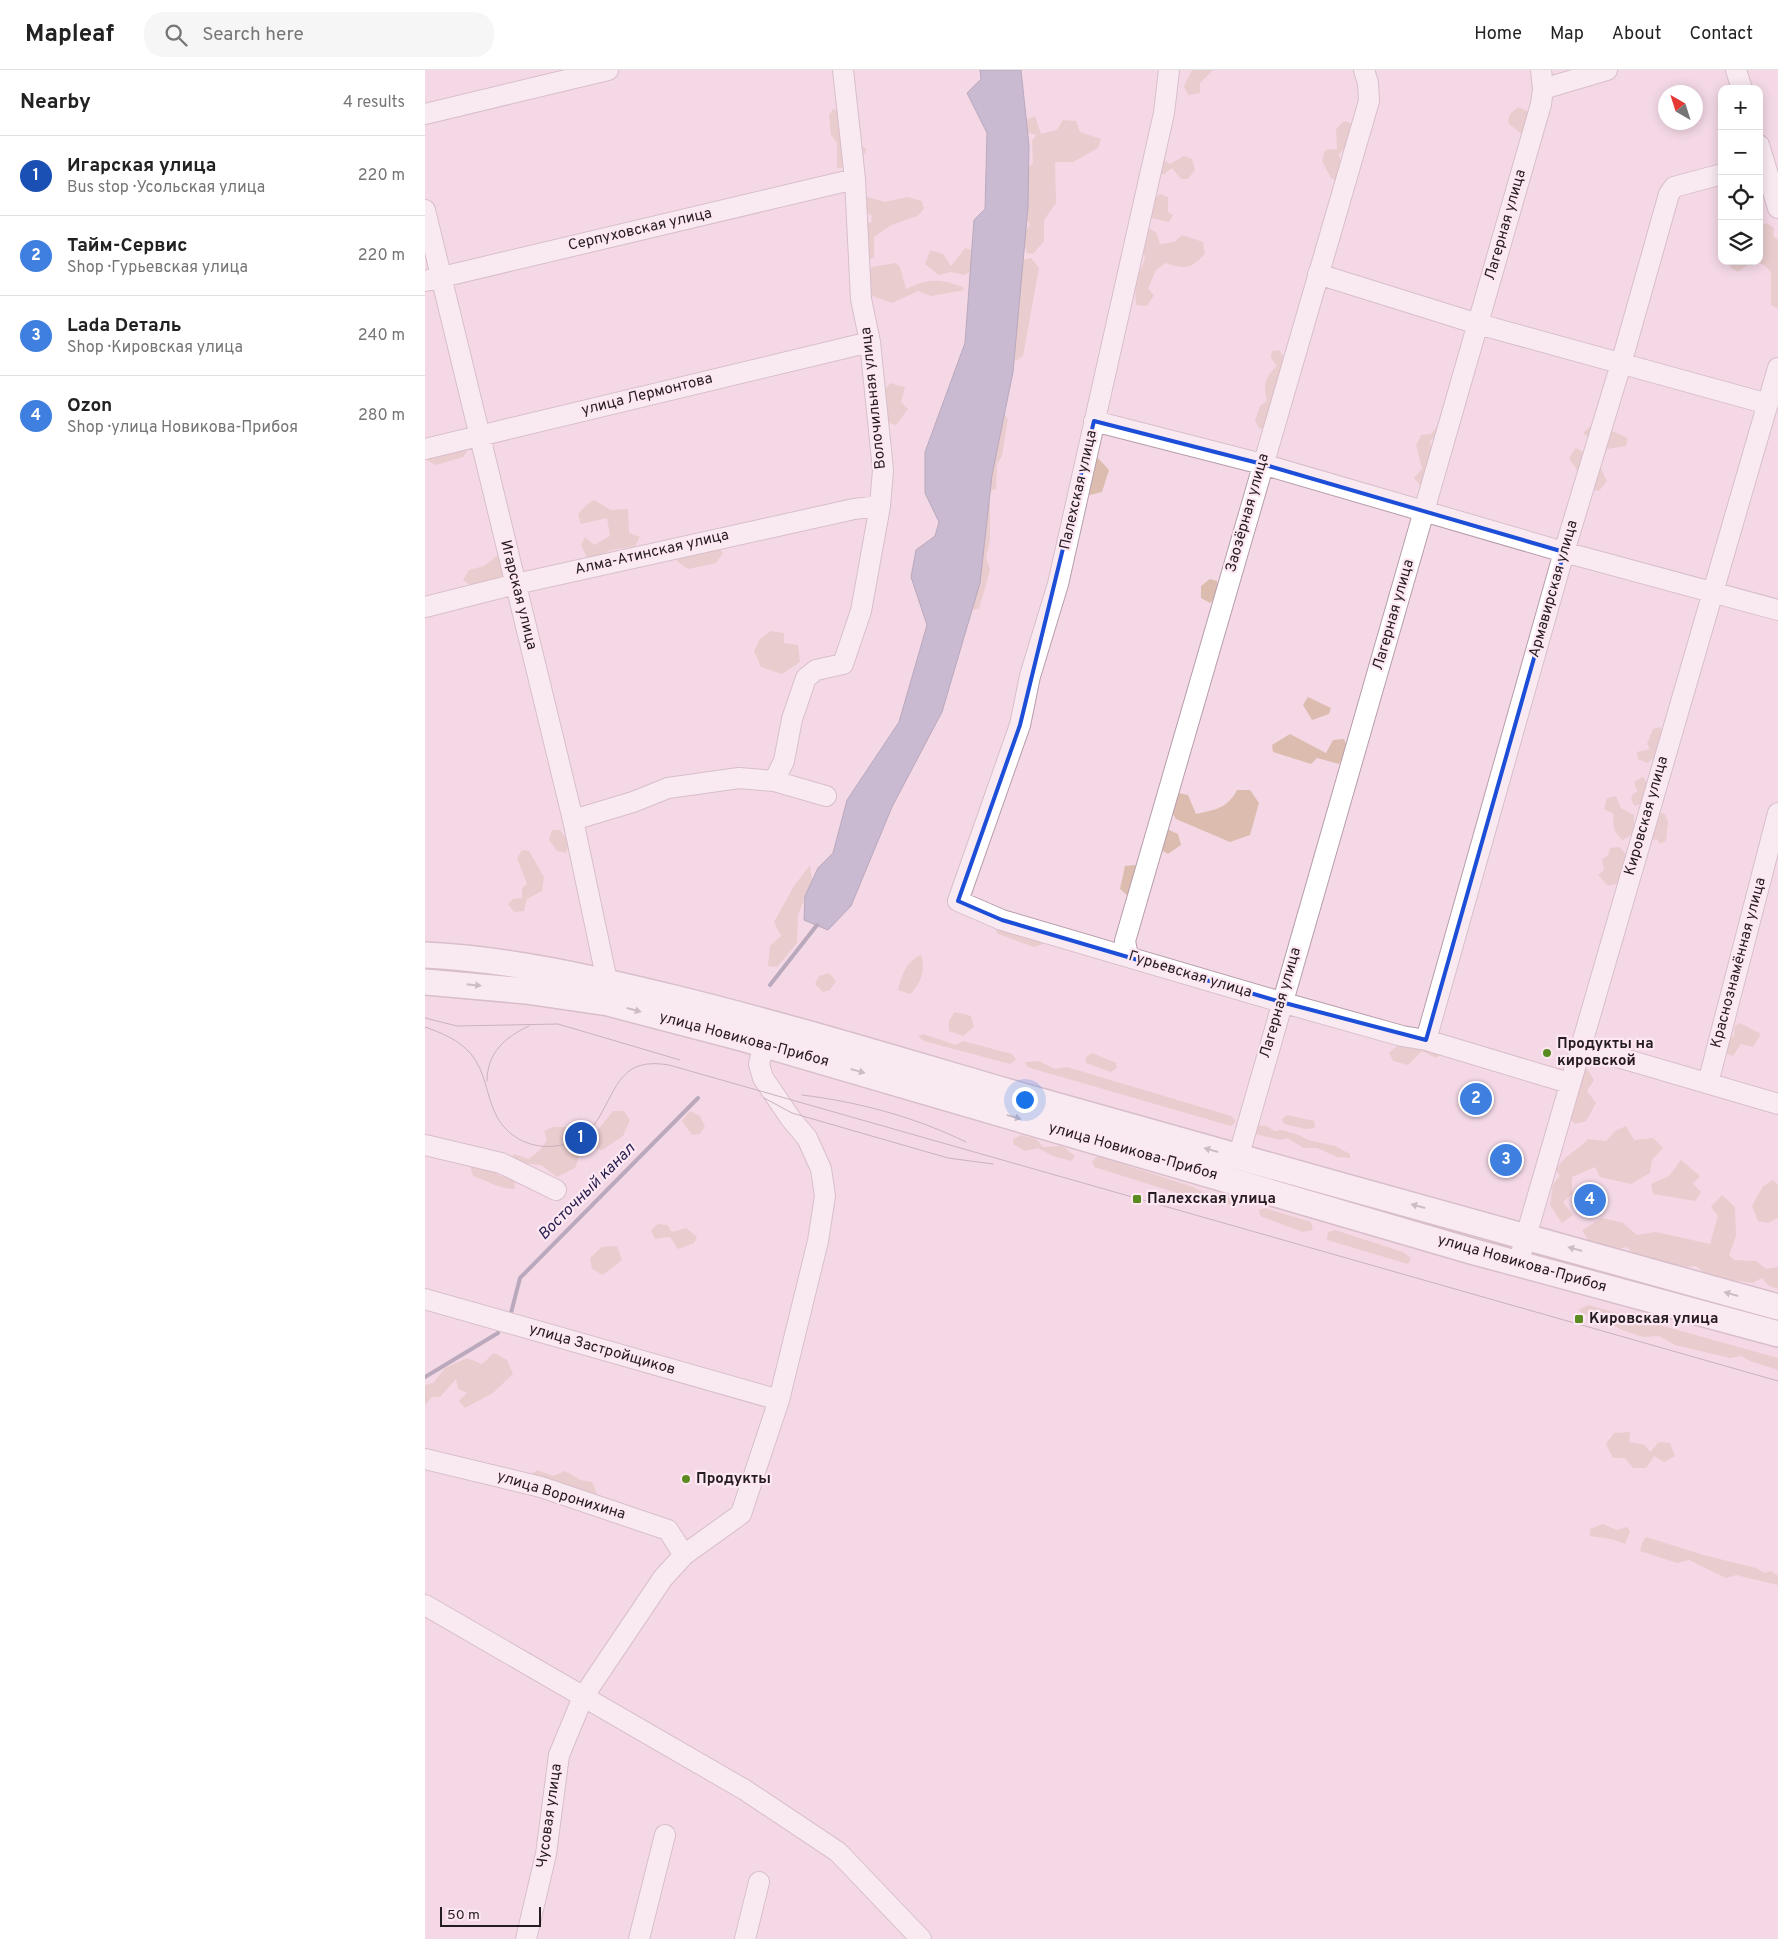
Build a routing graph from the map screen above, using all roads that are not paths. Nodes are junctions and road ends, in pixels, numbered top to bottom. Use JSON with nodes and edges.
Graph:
{"nodes":[{"id":1,"x":608,"y":70,"type":"edge"},
{"id":2,"x":843,"y":70,"type":"edge"},
{"id":3,"x":1169,"y":70,"type":"edge"},
{"id":4,"x":1364,"y":70,"type":"edge"},
{"id":5,"x":1607,"y":70,"type":"edge"},
{"id":6,"x":1736,"y":70,"type":"edge"},
{"id":7,"x":1542,"y":79,"type":"edge"},
{"id":8,"x":1741,"y":85,"type":"edge"},
{"id":9,"x":425,"y":114,"type":"edge"},
{"id":10,"x":1763,"y":163,"type":"edge"},
{"id":11,"x":1718,"y":175,"type":"edge"},
{"id":12,"x":855,"y":180,"type":"junction"},
{"id":13,"x":1778,"y":208,"type":"edge"},
{"id":14,"x":425,"y":210,"type":"edge"},
{"id":15,"x":1318,"y":274,"type":"junction"},
{"id":16,"x":433,"y":279,"type":"edge"},
{"id":17,"x":1478,"y":324,"type":"junction"},
{"id":18,"x":870,"y":342,"type":"junction"},
{"id":19,"x":1621,"y":364,"type":"junction"},
{"id":20,"x":1778,"y":368,"type":"edge"},
{"id":21,"x":1768,"y":404,"type":"junction"},
{"id":22,"x":1094,"y":421,"type":"junction"},
{"id":23,"x":479,"y":436,"type":"junction"},
{"id":24,"x":425,"y":449,"type":"edge"},
{"id":25,"x":1262,"y":464,"type":"junction"},
{"id":26,"x":880,"y":506,"type":"junction"},
{"id":27,"x":1424,"y":512,"type":"junction"},
{"id":28,"x":1564,"y":552,"type":"junction"},
{"id":29,"x":516,"y":584,"type":"junction"},
{"id":30,"x":1713,"y":592,"type":"junction"},
{"id":31,"x":425,"y":606,"type":"edge"},
{"id":32,"x":1778,"y":610,"type":"edge"},
{"id":33,"x":774,"y":781,"type":"junction"},
{"id":34,"x":827,"y":796,"type":"dead end"},
{"id":35,"x":1778,"y":813,"type":"edge"},
{"id":36,"x":573,"y":820,"type":"junction"},
{"id":37,"x":957,"y":901,"type":"joint"},
{"id":38,"x":425,"y":955,"type":"edge"},
{"id":39,"x":1128,"y":956,"type":"junction"},
{"id":40,"x":607,"y":981,"type":"junction"},
{"id":41,"x":425,"y":982,"type":"edge"},
{"id":42,"x":1281,"y":1002,"type":"junction"},
{"id":43,"x":1426,"y":1040,"type":"junction"},
{"id":44,"x":764,"y":1044,"type":"junction"},
{"id":45,"x":1579,"y":1046,"type":"junction"},
{"id":46,"x":1569,"y":1083,"type":"junction"},
{"id":47,"x":1708,"y":1083,"type":"junction"},
{"id":48,"x":1778,"y":1104,"type":"edge"},
{"id":49,"x":425,"y":1145,"type":"edge"},
{"id":50,"x":1238,"y":1158,"type":"junction"},
{"id":51,"x":556,"y":1190,"type":"dead end"},
{"id":52,"x":1527,"y":1236,"type":"junction"},
{"id":53,"x":1517,"y":1264,"type":"junction"},
{"id":54,"x":425,"y":1299,"type":"edge"},
{"id":55,"x":1778,"y":1307,"type":"edge"},
{"id":56,"x":1778,"y":1334,"type":"edge"},
{"id":57,"x":779,"y":1400,"type":"junction"},
{"id":58,"x":425,"y":1458,"type":"edge"},
{"id":59,"x":684,"y":1555,"type":"junction"},
{"id":60,"x":425,"y":1605,"type":"edge"},
{"id":61,"x":583,"y":1697,"type":"junction"},
{"id":62,"x":665,"y":1836,"type":"dead end"},
{"id":63,"x":759,"y":1882,"type":"dead end"},
{"id":64,"x":526,"y":1939,"type":"edge"},
{"id":65,"x":639,"y":1939,"type":"edge"},
{"id":66,"x":745,"y":1939,"type":"edge"},
{"id":67,"x":921,"y":1939,"type":"edge"}],
"edges":[{"from":1,"to":9,"type":"street"},
{"from":2,"to":12,"type":"street","name":"Волочильная улица"},
{"from":3,"to":22,"type":"street","name":"Палехская улица"},
{"from":4,"to":15,"type":"street","name":"Заозёрная улица"},
{"from":5,"to":7,"type":"street"},
{"from":6,"to":8,"type":"street"},
{"from":7,"to":17,"type":"street","name":"Лагерная улица"},
{"from":10,"to":13,"type":"street"},
{"from":11,"to":19,"type":"street","name":"Армавирская улица"},
{"from":12,"to":16,"type":"street","name":"Серпуховская улица"},
{"from":12,"to":18,"type":"street","name":"Волочильная улица"},
{"from":14,"to":16,"type":"street","name":"Игарская улица"},
{"from":15,"to":17,"type":"street"},
{"from":15,"to":25,"type":"street","name":"Заозёрная улица"},
{"from":16,"to":23,"type":"street","name":"Игарская улица"},
{"from":17,"to":19,"type":"street"},
{"from":17,"to":27,"type":"street","name":"Лагерная улица"},
{"from":18,"to":23,"type":"street","name":"улица Лермонтова"},
{"from":18,"to":26,"type":"street","name":"Волочильная улица"},
{"from":19,"to":21,"type":"street"},
{"from":19,"to":28,"type":"street","name":"Армавирская улица"},
{"from":20,"to":21,"type":"street","name":"Кировская улица"},
{"from":21,"to":30,"type":"street","name":"Кировская улица"},
{"from":22,"to":25,"type":"street"},
{"from":22,"to":37,"type":"street","name":"Палехская улица"},
{"from":23,"to":24,"type":"street","name":"улица Лермонтова"},
{"from":23,"to":29,"type":"street","name":"Игарская улица"},
{"from":25,"to":27,"type":"street"},
{"from":25,"to":39,"type":"street","name":"Заозёрная улица"},
{"from":26,"to":29,"type":"street","name":"Алма-Атинская улица"},
{"from":26,"to":33,"type":"street","name":"Волочильная улица"},
{"from":27,"to":28,"type":"street"},
{"from":27,"to":42,"type":"street","name":"Лагерная улица"},
{"from":28,"to":30,"type":"street"},
{"from":28,"to":43,"type":"street","name":"Армавирская улица"},
{"from":29,"to":31,"type":"street","name":"Алма-Атинская улица"},
{"from":29,"to":36,"type":"street","name":"Игарская улица"},
{"from":30,"to":32,"type":"street"},
{"from":30,"to":45,"type":"street","name":"Кировская улица"},
{"from":33,"to":34,"type":"street"},
{"from":33,"to":36,"type":"street"},
{"from":35,"to":47,"type":"street","name":"Краснознамённая улица"},
{"from":36,"to":40,"type":"street","name":"Игарская улица"},
{"from":37,"to":39,"type":"street","name":"Гурьевская улица"},
{"from":38,"to":40,"type":"main road","name":"улица Новикова-Прибоя"},
{"from":39,"to":42,"type":"street","name":"Гурьевская улица"},
{"from":50,"to":40,"type":"main road","name":"улица Новикова-Прибоя","one_way":true},
{"from":41,"to":44,"type":"main road","name":"улица Новикова-Прибоя","one_way":true},
{"from":42,"to":43,"type":"street","name":"Гурьевская улица"},
{"from":42,"to":50,"type":"street","name":"Лагерная улица"},
{"from":43,"to":46,"type":"street","name":"Гурьевская улица"},
{"from":44,"to":53,"type":"main road","name":"улица Новикова-Прибоя","one_way":true},
{"from":44,"to":57,"type":"street","name":"Чусовая улица"},
{"from":45,"to":46,"type":"street","name":"Кировская улица"},
{"from":45,"to":47,"type":"street"},
{"from":46,"to":52,"type":"street","name":"Кировская улица"},
{"from":47,"to":48,"type":"street"},
{"from":49,"to":51,"type":"street"},
{"from":52,"to":50,"type":"main road","name":"улица Новикова-Прибоя","one_way":true},
{"from":52,"to":53,"type":"street","name":"Кировская улица"},
{"from":55,"to":52,"type":"main road","name":"улица Новикова-Прибоя","one_way":true},
{"from":53,"to":56,"type":"main road","name":"улица Новикова-Прибоя"},
{"from":54,"to":57,"type":"street","name":"улица Застройщиков"},
{"from":57,"to":59,"type":"street","name":"Чусовая улица"},
{"from":58,"to":59,"type":"street","name":"улица Воронихина"},
{"from":59,"to":61,"type":"street","name":"Чусовая улица"},
{"from":60,"to":61,"type":"street"},
{"from":61,"to":64,"type":"street","name":"Чусовая улица"},
{"from":61,"to":67,"type":"street"},
{"from":62,"to":65,"type":"street"},
{"from":63,"to":66,"type":"street"}]}
